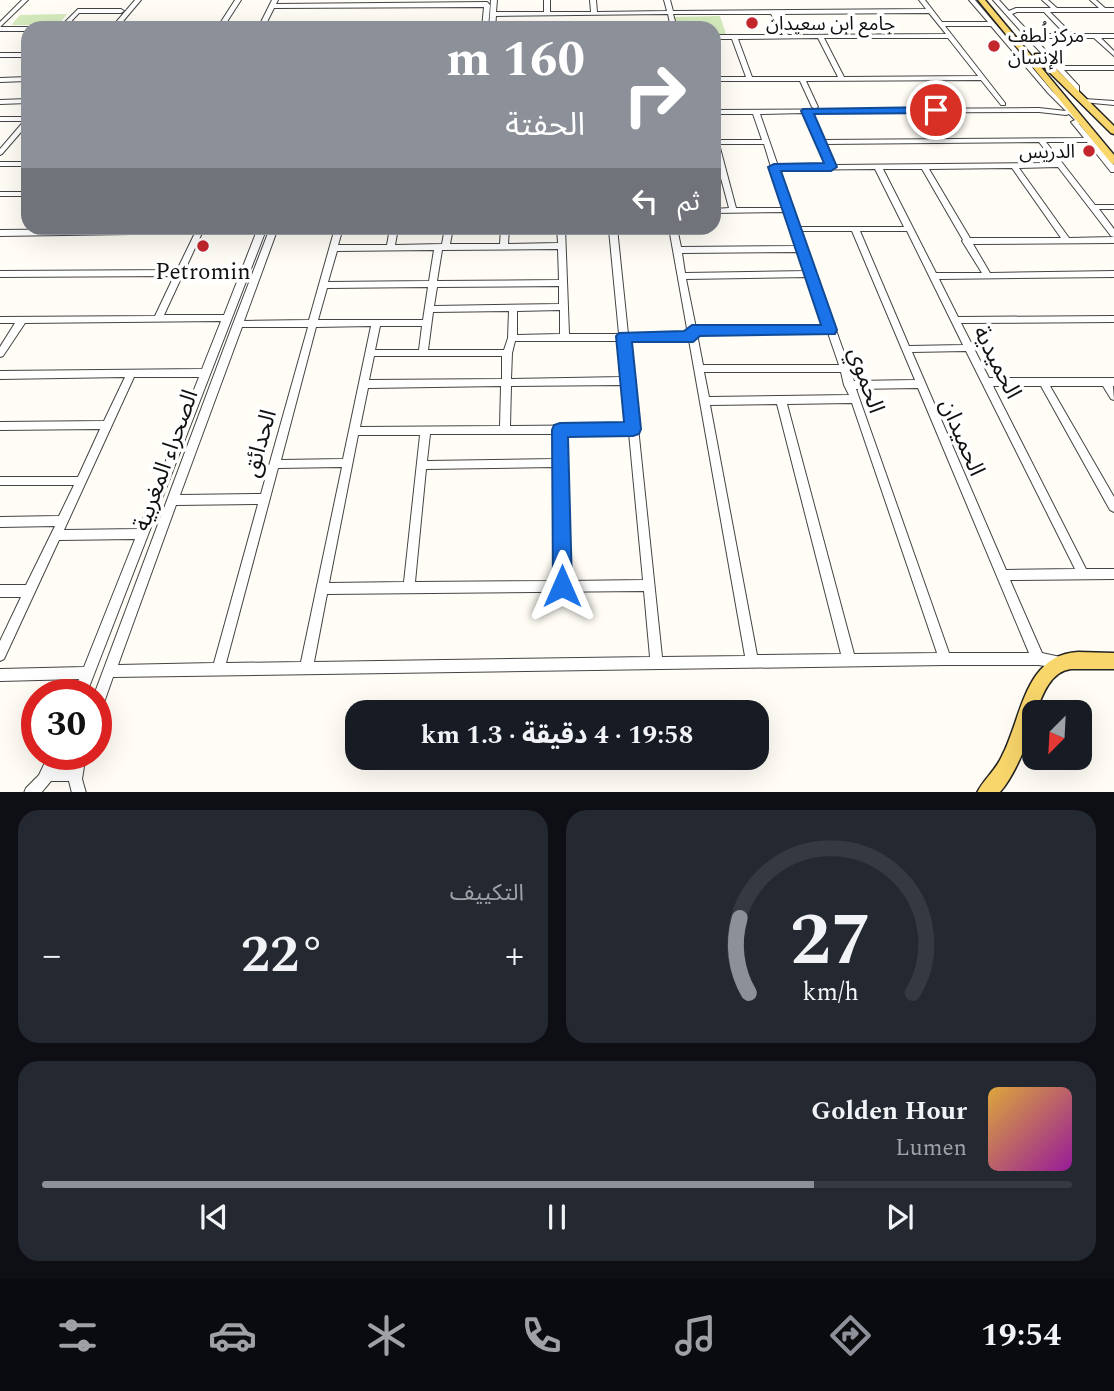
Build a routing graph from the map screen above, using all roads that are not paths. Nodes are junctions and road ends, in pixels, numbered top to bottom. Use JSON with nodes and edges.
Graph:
{"nodes":[{"id":1,"x":25,"y":0,"type":"edge"},
{"id":2,"x":130,"y":0,"type":"edge"},
{"id":3,"x":138,"y":0,"type":"edge"},
{"id":4,"x":238,"y":0,"type":"edge"},
{"id":5,"x":494,"y":0,"type":"edge"},
{"id":6,"x":547,"y":0,"type":"edge"},
{"id":7,"x":593,"y":0,"type":"edge"},
{"id":8,"x":667,"y":0,"type":"edge"},
{"id":9,"x":793,"y":0,"type":"edge"},
{"id":10,"x":922,"y":0,"type":"edge"},
{"id":11,"x":972,"y":0,"type":"edge"},
{"id":12,"x":981,"y":0,"type":"edge"},
{"id":13,"x":995,"y":0,"type":"edge"},
{"id":14,"x":1045,"y":0,"type":"edge"},
{"id":15,"x":1093,"y":0,"type":"edge"},
{"id":16,"x":447,"y":2,"type":"edge"},
{"id":17,"x":487,"y":2,"type":"edge"},
{"id":18,"x":274,"y":3,"type":"edge"},
{"id":19,"x":332,"y":3,"type":"edge"},
{"id":20,"x":372,"y":3,"type":"edge"},
{"id":21,"x":1045,"y":10,"type":"junction"},
{"id":22,"x":1056,"y":10,"type":"junction"},
{"id":23,"x":1105,"y":10,"type":"junction"},
{"id":24,"x":1114,"y":10,"type":"edge"},
{"id":25,"x":121,"y":11,"type":"junction"},
{"id":26,"x":931,"y":11,"type":"junction"},
{"id":27,"x":773,"y":12,"type":"junction"},
{"id":28,"x":799,"y":12,"type":"junction"},
{"id":29,"x":547,"y":13,"type":"junction"},
{"id":30,"x":594,"y":13,"type":"junction"},
{"id":31,"x":670,"y":13,"type":"junction"},
{"id":32,"x":1008,"y":13,"type":"junction"},
{"id":33,"x":493,"y":14,"type":"junction"},
{"id":34,"x":1114,"y":17,"type":"edge"},
{"id":35,"x":69,"y":21,"type":"edge"},
{"id":36,"x":113,"y":21,"type":"edge"},
{"id":37,"x":120,"y":21,"type":"edge"},
{"id":38,"x":224,"y":21,"type":"edge"},
{"id":39,"x":265,"y":21,"type":"edge"},
{"id":40,"x":486,"y":21,"type":"edge"},
{"id":41,"x":492,"y":21,"type":"edge"},
{"id":42,"x":672,"y":21,"type":"edge"},
{"id":43,"x":941,"y":24,"type":"junction"},
{"id":44,"x":992,"y":24,"type":"junction"},
{"id":45,"x":0,"y":27,"type":"edge"},
{"id":46,"x":21,"y":28,"type":"edge"},
{"id":47,"x":786,"y":36,"type":"junction"},
{"id":48,"x":949,"y":36,"type":"junction"},
{"id":49,"x":1028,"y":36,"type":"junction"},
{"id":50,"x":1070,"y":36,"type":"junction"},
{"id":51,"x":1096,"y":36,"type":"junction"},
{"id":52,"x":1114,"y":36,"type":"edge"},
{"id":53,"x":721,"y":37,"type":"edge"},
{"id":54,"x":734,"y":37,"type":"junction"},
{"id":55,"x":820,"y":37,"type":"junction"},
{"id":56,"x":0,"y":53,"type":"edge"},
{"id":57,"x":21,"y":53,"type":"edge"},
{"id":58,"x":1114,"y":54,"type":"edge"},
{"id":59,"x":1041,"y":64,"type":"junction"},
{"id":60,"x":1058,"y":68,"type":"junction"},
{"id":61,"x":1106,"y":68,"type":"junction"},
{"id":62,"x":1114,"y":68,"type":"edge"},
{"id":63,"x":1114,"y":76,"type":"edge"},
{"id":64,"x":982,"y":78,"type":"junction"},
{"id":65,"x":21,"y":79,"type":"edge"},
{"id":66,"x":721,"y":79,"type":"edge"},
{"id":67,"x":750,"y":79,"type":"junction"},
{"id":68,"x":842,"y":79,"type":"junction"},
{"id":69,"x":0,"y":80,"type":"edge"},
{"id":70,"x":803,"y":80,"type":"junction"},
{"id":71,"x":1050,"y":92,"type":"junction"},
{"id":72,"x":1076,"y":93,"type":"junction"},
{"id":73,"x":1084,"y":101,"type":"junction"},
{"id":74,"x":1057,"y":102,"type":"junction"},
{"id":75,"x":1,"y":103,"type":"edge"},
{"id":76,"x":21,"y":103,"type":"edge"},
{"id":77,"x":1114,"y":103,"type":"edge"},
{"id":78,"x":1003,"y":104,"type":"junction"},
{"id":79,"x":816,"y":107,"type":"junction"},
{"id":80,"x":1038,"y":107,"type":"junction"},
{"id":81,"x":795,"y":109,"type":"junction"},
{"id":82,"x":721,"y":110,"type":"edge"},
{"id":83,"x":721,"y":110,"type":"edge"},
{"id":84,"x":1114,"y":110,"type":"edge"},
{"id":85,"x":807,"y":111,"type":"junction"},
{"id":86,"x":21,"y":112,"type":"edge"},
{"id":87,"x":756,"y":112,"type":"junction"},
{"id":88,"x":1066,"y":113,"type":"junction"},
{"id":89,"x":15,"y":119,"type":"junction"},
{"id":90,"x":21,"y":119,"type":"edge"},
{"id":91,"x":1103,"y":119,"type":"junction"},
{"id":92,"x":0,"y":120,"type":"edge"},
{"id":93,"x":21,"y":127,"type":"edge"},
{"id":94,"x":1088,"y":128,"type":"junction"},
{"id":95,"x":1114,"y":131,"type":"edge"},
{"id":96,"x":1041,"y":140,"type":"junction"},
{"id":97,"x":1090,"y":140,"type":"junction"},
{"id":98,"x":721,"y":142,"type":"edge"},
{"id":99,"x":766,"y":142,"type":"junction"},
{"id":100,"x":820,"y":142,"type":"junction"},
{"id":101,"x":0,"y":152,"type":"edge"},
{"id":102,"x":1114,"y":163,"type":"edge"},
{"id":103,"x":0,"y":164,"type":"edge"},
{"id":104,"x":21,"y":164,"type":"edge"},
{"id":105,"x":1060,"y":165,"type":"junction"},
{"id":106,"x":1014,"y":166,"type":"junction"},
{"id":107,"x":721,"y":167,"type":"edge"},
{"id":108,"x":774,"y":167,"type":"junction"},
{"id":109,"x":831,"y":167,"type":"junction"},
{"id":110,"x":878,"y":167,"type":"junction"},
{"id":111,"x":925,"y":167,"type":"junction"},
{"id":112,"x":0,"y":194,"type":"edge"},
{"id":113,"x":21,"y":194,"type":"edge"},
{"id":114,"x":1093,"y":207,"type":"junction"},
{"id":115,"x":1114,"y":207,"type":"edge"},
{"id":116,"x":789,"y":210,"type":"junction"},
{"id":117,"x":721,"y":211,"type":"edge"},
{"id":118,"x":733,"y":211,"type":"junction"},
{"id":119,"x":796,"y":229,"type":"junction"},
{"id":120,"x":855,"y":229,"type":"junction"},
{"id":121,"x":909,"y":229,"type":"junction"},
{"id":122,"x":21,"y":233,"type":"edge"},
{"id":123,"x":1,"y":234,"type":"edge"},
{"id":124,"x":1114,"y":234,"type":"edge"},
{"id":125,"x":198,"y":235,"type":"edge"},
{"id":126,"x":264,"y":235,"type":"edge"},
{"id":127,"x":337,"y":235,"type":"edge"},
{"id":128,"x":393,"y":235,"type":"edge"},
{"id":129,"x":446,"y":235,"type":"edge"},
{"id":130,"x":505,"y":235,"type":"edge"},
{"id":131,"x":561,"y":235,"type":"edge"},
{"id":132,"x":614,"y":235,"type":"edge"},
{"id":133,"x":674,"y":235,"type":"edge"},
{"id":134,"x":1067,"y":240,"type":"junction"},
{"id":135,"x":1114,"y":240,"type":"edge"},
{"id":136,"x":966,"y":241,"type":"junction"},
{"id":137,"x":562,"y":246,"type":"junction"},
{"id":138,"x":442,"y":247,"type":"junction"},
{"id":139,"x":504,"y":247,"type":"junction"},
{"id":140,"x":333,"y":248,"type":"junction"},
{"id":141,"x":390,"y":248,"type":"junction"},
{"id":142,"x":802,"y":249,"type":"junction"},
{"id":143,"x":677,"y":250,"type":"junction"},
{"id":144,"x":180,"y":273,"type":"junction"},
{"id":145,"x":0,"y":274,"type":"edge"},
{"id":146,"x":811,"y":274,"type":"junction"},
{"id":147,"x":1114,"y":274,"type":"edge"},
{"id":148,"x":682,"y":275,"type":"junction"},
{"id":149,"x":987,"y":275,"type":"junction"},
{"id":150,"x":933,"y":276,"type":"junction"},
{"id":151,"x":563,"y":283,"type":"junction"},
{"id":152,"x":433,"y":284,"type":"junction"},
{"id":153,"x":324,"y":285,"type":"junction"},
{"id":154,"x":564,"y":307,"type":"junction"},
{"id":155,"x":513,"y":308,"type":"junction"},
{"id":156,"x":429,"y":309,"type":"junction"},
{"id":157,"x":158,"y":318,"type":"junction"},
{"id":158,"x":1114,"y":318,"type":"edge"},
{"id":159,"x":0,"y":320,"type":"edge"},
{"id":160,"x":22,"y":320,"type":"junction"},
{"id":161,"x":955,"y":320,"type":"junction"},
{"id":162,"x":232,"y":321,"type":"junction"},
{"id":163,"x":427,"y":323,"type":"junction"},
{"id":164,"x":313,"y":324,"type":"junction"},
{"id":165,"x":376,"y":324,"type":"junction"},
{"id":166,"x":830,"y":330,"type":"junction"},
{"id":167,"x":692,"y":334,"type":"junction"},
{"id":168,"x":624,"y":336,"type":"junction"},
{"id":169,"x":565,"y":337,"type":"junction"},
{"id":170,"x":512,"y":338,"type":"junction"},
{"id":171,"x":970,"y":348,"type":"junction"},
{"id":172,"x":905,"y":349,"type":"junction"},
{"id":173,"x":370,"y":353,"type":"junction"},
{"id":174,"x":423,"y":353,"type":"junction"},
{"id":175,"x":507,"y":353,"type":"junction"},
{"id":176,"x":0,"y":354,"type":"edge"},
{"id":177,"x":843,"y":368,"type":"junction"},
{"id":178,"x":699,"y":369,"type":"junction"},
{"id":179,"x":206,"y":373,"type":"junction"},
{"id":180,"x":131,"y":374,"type":"junction"},
{"id":181,"x":0,"y":375,"type":"edge"},
{"id":182,"x":628,"y":381,"type":"junction"},
{"id":183,"x":987,"y":382,"type":"junction"},
{"id":184,"x":1110,"y":382,"type":"edge"},
{"id":185,"x":506,"y":383,"type":"junction"},
{"id":186,"x":1044,"y":383,"type":"junction"},
{"id":187,"x":364,"y":384,"type":"junction"},
{"id":188,"x":920,"y":384,"type":"junction"},
{"id":189,"x":849,"y":385,"type":"junction"},
{"id":190,"x":1114,"y":396,"type":"edge"},
{"id":191,"x":853,"y":399,"type":"junction"},
{"id":192,"x":781,"y":400,"type":"junction"},
{"id":193,"x":704,"y":401,"type":"junction"},
{"id":194,"x":107,"y":425,"type":"junction"},
{"id":195,"x":0,"y":426,"type":"edge"},
{"id":196,"x":633,"y":429,"type":"junction"},
{"id":197,"x":505,"y":430,"type":"junction"},
{"id":198,"x":560,"y":430,"type":"junction"},
{"id":199,"x":354,"y":431,"type":"junction"},
{"id":200,"x":425,"y":431,"type":"junction"},
{"id":201,"x":348,"y":463,"type":"junction"},
{"id":202,"x":561,"y":463,"type":"junction"},
{"id":203,"x":275,"y":464,"type":"junction"},
{"id":204,"x":422,"y":465,"type":"junction"},
{"id":205,"x":0,"y":481,"type":"edge"},
{"id":206,"x":79,"y":481,"type":"junction"},
{"id":207,"x":265,"y":499,"type":"junction"},
{"id":208,"x":173,"y":500,"type":"junction"},
{"id":209,"x":1114,"y":507,"type":"edge"},
{"id":210,"x":62,"y":521,"type":"junction"},
{"id":211,"x":0,"y":522,"type":"edge"},
{"id":212,"x":141,"y":534,"type":"junction"},
{"id":213,"x":57,"y":535,"type":"junction"},
{"id":214,"x":1083,"y":574,"type":"junction"},
{"id":215,"x":1002,"y":575,"type":"junction"},
{"id":216,"x":1114,"y":575,"type":"edge"},
{"id":217,"x":649,"y":585,"type":"junction"},
{"id":218,"x":562,"y":586,"type":"junction"},
{"id":219,"x":409,"y":587,"type":"junction"},
{"id":220,"x":322,"y":589,"type":"junction"},
{"id":221,"x":0,"y":591,"type":"edge"},
{"id":222,"x":29,"y":591,"type":"junction"},
{"id":223,"x":0,"y":655,"type":"edge"},
{"id":224,"x":945,"y":659,"type":"junction"},
{"id":225,"x":1038,"y":659,"type":"junction"},
{"id":226,"x":849,"y":660,"type":"junction"},
{"id":227,"x":1114,"y":661,"type":"edge"},
{"id":228,"x":752,"y":662,"type":"junction"},
{"id":229,"x":1060,"y":662,"type":"junction"},
{"id":230,"x":657,"y":664,"type":"junction"},
{"id":231,"x":306,"y":668,"type":"junction"},
{"id":232,"x":218,"y":670,"type":"junction"},
{"id":233,"x":109,"y":671,"type":"junction"},
{"id":234,"x":87,"y":673,"type":"junction"},
{"id":235,"x":0,"y":675,"type":"edge"},
{"id":236,"x":85,"y":679,"type":"edge"},
{"id":237,"x":106,"y":679,"type":"edge"},
{"id":238,"x":49,"y":770,"type":"edge"},
{"id":239,"x":76,"y":770,"type":"edge"},
{"id":240,"x":47,"y":774,"type":"junction"},
{"id":241,"x":75,"y":774,"type":"junction"},
{"id":242,"x":32,"y":792,"type":"edge"},
{"id":243,"x":79,"y":792,"type":"edge"},
{"id":244,"x":987,"y":792,"type":"edge"}],
"edges":[{"from":1,"to":45,"type":"street"},
{"from":2,"to":25,"type":"street"},
{"from":3,"to":37,"type":"street"},
{"from":4,"to":38,"type":"street"},
{"from":5,"to":33,"type":"street"},
{"from":6,"to":29,"type":"street"},
{"from":7,"to":30,"type":"street"},
{"from":8,"to":31,"type":"street"},
{"from":9,"to":28,"type":"street"},
{"from":10,"to":26,"type":"street"},
{"from":11,"to":44,"type":"street"},
{"from":12,"to":59,"type":"main road"},
{"from":13,"to":32,"type":"street"},
{"from":13,"to":59,"type":"main road"},
{"from":14,"to":22,"type":"street"},
{"from":15,"to":23,"type":"street"},
{"from":16,"to":17,"type":"street"},
{"from":16,"to":20,"type":"street"},
{"from":17,"to":40,"type":"street"},
{"from":18,"to":19,"type":"street"},
{"from":18,"to":39,"type":"street"},
{"from":19,"to":20,"type":"street"},
{"from":21,"to":22,"type":"street"},
{"from":21,"to":32,"type":"street"},
{"from":21,"to":50,"type":"street"},
{"from":22,"to":23,"type":"street"},
{"from":23,"to":24,"type":"street"},
{"from":23,"to":34,"type":"street"},
{"from":25,"to":35,"type":"street"},
{"from":25,"to":36,"type":"street"},
{"from":26,"to":28,"type":"street"},
{"from":26,"to":43,"type":"street"},
{"from":27,"to":28,"type":"street"},
{"from":27,"to":31,"type":"street"},
{"from":27,"to":47,"type":"street"},
{"from":29,"to":30,"type":"street"},
{"from":29,"to":33,"type":"street"},
{"from":30,"to":31,"type":"street"},
{"from":31,"to":42,"type":"street"},
{"from":32,"to":49,"type":"street"},
{"from":33,"to":41,"type":"street"},
{"from":43,"to":44,"type":"street"},
{"from":43,"to":48,"type":"street"},
{"from":44,"to":71,"type":"street"},
{"from":45,"to":46,"type":"street"},
{"from":47,"to":54,"type":"street"},
{"from":47,"to":55,"type":"street"},
{"from":48,"to":55,"type":"street"},
{"from":48,"to":64,"type":"street"},
{"from":49,"to":50,"type":"street"},
{"from":49,"to":60,"type":"street"},
{"from":50,"to":51,"type":"street"},
{"from":51,"to":52,"type":"street"},
{"from":51,"to":58,"type":"street"},
{"from":53,"to":54,"type":"street"},
{"from":54,"to":67,"type":"street"},
{"from":55,"to":68,"type":"street"},
{"from":56,"to":57,"type":"street"},
{"from":59,"to":72,"type":"main road"},
{"from":59,"to":94,"type":"main road"},
{"from":60,"to":61,"type":"street"},
{"from":60,"to":72,"type":"street"},
{"from":61,"to":62,"type":"street"},
{"from":61,"to":63,"type":"street"},
{"from":64,"to":68,"type":"street"},
{"from":64,"to":78,"type":"street"},
{"from":65,"to":69,"type":"street"},
{"from":66,"to":67,"type":"street"},
{"from":67,"to":70,"type":"street"},
{"from":68,"to":70,"type":"street"},
{"from":70,"to":79,"type":"street"},
{"from":71,"to":74,"type":"street"},
{"from":71,"to":94,"type":"street"},
{"from":72,"to":73,"type":"main road"},
{"from":73,"to":77,"type":"street"},
{"from":73,"to":91,"type":"main road"},
{"from":74,"to":80,"type":"street"},
{"from":74,"to":88,"type":"street"},
{"from":75,"to":76,"type":"street"},
{"from":78,"to":79,"type":"street"},
{"from":78,"to":80,"type":"street"},
{"from":79,"to":81,"type":"street"},
{"from":80,"to":85,"type":"street"},
{"from":80,"to":88,"type":"street"},
{"from":81,"to":82,"type":"street"},
{"from":81,"to":85,"type":"street"},
{"from":81,"to":87,"type":"street"},
{"from":83,"to":87,"type":"street"},
{"from":84,"to":91,"type":"street"},
{"from":85,"to":100,"type":"street"},
{"from":86,"to":89,"type":"street"},
{"from":87,"to":99,"type":"street","name":"الحموي"},
{"from":88,"to":97,"type":"street"},
{"from":89,"to":90,"type":"street"},
{"from":89,"to":92,"type":"street"},
{"from":91,"to":95,"type":"main road"},
{"from":93,"to":101,"type":"street"},
{"from":94,"to":102,"type":"main road"},
{"from":96,"to":97,"type":"street"},
{"from":96,"to":100,"type":"street"},
{"from":96,"to":105,"type":"street"},
{"from":97,"to":102,"type":"street"},
{"from":98,"to":99,"type":"street"},
{"from":99,"to":108,"type":"street","name":"الحموي"},
{"from":100,"to":109,"type":"street"},
{"from":103,"to":104,"type":"street"},
{"from":105,"to":106,"type":"street"},
{"from":105,"to":114,"type":"street"},
{"from":106,"to":111,"type":"street"},
{"from":106,"to":134,"type":"street"},
{"from":107,"to":118,"type":"street"},
{"from":108,"to":109,"type":"street"},
{"from":108,"to":116,"type":"street","name":"الحموي"},
{"from":109,"to":110,"type":"street"},
{"from":110,"to":111,"type":"street"},
{"from":110,"to":121,"type":"street","name":"الحميدية"},
{"from":111,"to":136,"type":"street"},
{"from":112,"to":113,"type":"street"},
{"from":114,"to":115,"type":"street"},
{"from":114,"to":124,"type":"street"},
{"from":116,"to":118,"type":"street"},
{"from":116,"to":119,"type":"street","name":"الحموي"},
{"from":117,"to":118,"type":"street"},
{"from":119,"to":120,"type":"street"},
{"from":119,"to":142,"type":"street","name":"الحموي"},
{"from":120,"to":121,"type":"street"},
{"from":120,"to":172,"type":"street","name":"الحميدان"},
{"from":121,"to":150,"type":"street","name":"الحميدية"},
{"from":122,"to":123,"type":"street"},
{"from":125,"to":144,"type":"street"},
{"from":126,"to":162,"type":"street","name":"الصحراء المغربية"},
{"from":127,"to":140,"type":"street","name":"الحدائق"},
{"from":128,"to":141,"type":"street"},
{"from":129,"to":138,"type":"street"},
{"from":130,"to":139,"type":"street"},
{"from":131,"to":137,"type":"street"},
{"from":132,"to":168,"type":"street"},
{"from":133,"to":143,"type":"street"},
{"from":134,"to":135,"type":"street"},
{"from":134,"to":136,"type":"street"},
{"from":136,"to":149,"type":"street"},
{"from":137,"to":139,"type":"street"},
{"from":137,"to":151,"type":"street"},
{"from":138,"to":139,"type":"street"},
{"from":138,"to":141,"type":"street"},
{"from":138,"to":152,"type":"street"},
{"from":140,"to":141,"type":"street"},
{"from":140,"to":153,"type":"street","name":"الحدائق"},
{"from":142,"to":143,"type":"street"},
{"from":142,"to":146,"type":"street","name":"الحموي"},
{"from":143,"to":148,"type":"street"},
{"from":144,"to":145,"type":"street"},
{"from":144,"to":157,"type":"street"},
{"from":146,"to":148,"type":"street"},
{"from":146,"to":166,"type":"street","name":"الحموي"},
{"from":147,"to":149,"type":"street"},
{"from":148,"to":167,"type":"street"},
{"from":149,"to":150,"type":"street"},
{"from":150,"to":161,"type":"street","name":"الحميدية"},
{"from":151,"to":152,"type":"street"},
{"from":151,"to":154,"type":"street"},
{"from":152,"to":153,"type":"street"},
{"from":152,"to":156,"type":"street"},
{"from":153,"to":164,"type":"street","name":"الحدائق"},
{"from":154,"to":155,"type":"street"},
{"from":154,"to":169,"type":"street"},
{"from":155,"to":156,"type":"street"},
{"from":155,"to":170,"type":"street"},
{"from":156,"to":163,"type":"street"},
{"from":157,"to":160,"type":"street"},
{"from":157,"to":162,"type":"street"},
{"from":158,"to":161,"type":"street"},
{"from":159,"to":160,"type":"street"},
{"from":160,"to":176,"type":"street"},
{"from":161,"to":171,"type":"street","name":"الحميدية"},
{"from":162,"to":164,"type":"street"},
{"from":162,"to":179,"type":"street","name":"الصحراء المغربية"},
{"from":162,"to":208,"type":"street","name":"الصحراء المغربية"},
{"from":163,"to":165,"type":"street"},
{"from":163,"to":174,"type":"street"},
{"from":164,"to":165,"type":"street"},
{"from":164,"to":203,"type":"street","name":"الحدائق"},
{"from":165,"to":173,"type":"street"},
{"from":166,"to":167,"type":"street"},
{"from":166,"to":177,"type":"street","name":"الحموي"},
{"from":167,"to":168,"type":"street"},
{"from":167,"to":178,"type":"street"},
{"from":168,"to":169,"type":"street"},
{"from":168,"to":182,"type":"street"},
{"from":169,"to":170,"type":"street"},
{"from":170,"to":175,"type":"street"},
{"from":171,"to":172,"type":"street"},
{"from":171,"to":183,"type":"street","name":"الحميدية"},
{"from":172,"to":188,"type":"street","name":"الحميدان"},
{"from":173,"to":174,"type":"street"},
{"from":173,"to":187,"type":"street"},
{"from":174,"to":175,"type":"street"},
{"from":175,"to":185,"type":"street"},
{"from":177,"to":178,"type":"street"},
{"from":177,"to":189,"type":"street","name":"الحموي"},
{"from":178,"to":193,"type":"street"},
{"from":179,"to":180,"type":"street"},
{"from":179,"to":212,"type":"street","name":"الصحراء المغربية"},
{"from":180,"to":181,"type":"street"},
{"from":180,"to":194,"type":"street"},
{"from":182,"to":185,"type":"street"},
{"from":182,"to":196,"type":"street"},
{"from":183,"to":186,"type":"street"},
{"from":183,"to":214,"type":"street","name":"الحميدية"},
{"from":184,"to":186,"type":"street"},
{"from":184,"to":190,"type":"street"},
{"from":185,"to":187,"type":"street"},
{"from":185,"to":197,"type":"street"},
{"from":186,"to":209,"type":"street"},
{"from":187,"to":199,"type":"street"},
{"from":188,"to":189,"type":"street"},
{"from":188,"to":215,"type":"street","name":"الحميدان"},
{"from":189,"to":191,"type":"street","name":"الحموي"},
{"from":191,"to":192,"type":"street"},
{"from":191,"to":224,"type":"street","name":"الحموي"},
{"from":192,"to":193,"type":"street"},
{"from":192,"to":226,"type":"street"},
{"from":193,"to":228,"type":"street"},
{"from":194,"to":195,"type":"street"},
{"from":194,"to":206,"type":"street"},
{"from":196,"to":198,"type":"street"},
{"from":196,"to":217,"type":"street"},
{"from":197,"to":198,"type":"street"},
{"from":197,"to":200,"type":"street"},
{"from":198,"to":202,"type":"street"},
{"from":199,"to":200,"type":"street"},
{"from":199,"to":201,"type":"street"},
{"from":200,"to":204,"type":"street"},
{"from":201,"to":203,"type":"street"},
{"from":201,"to":220,"type":"street"},
{"from":202,"to":204,"type":"street"},
{"from":202,"to":218,"type":"street"},
{"from":203,"to":207,"type":"street","name":"الحدائق"},
{"from":204,"to":219,"type":"street"},
{"from":205,"to":206,"type":"street"},
{"from":206,"to":210,"type":"street"},
{"from":207,"to":208,"type":"street"},
{"from":207,"to":232,"type":"street","name":"الحدائق"},
{"from":208,"to":233,"type":"street","name":"الصحراء المغربية"},
{"from":210,"to":211,"type":"street"},
{"from":210,"to":213,"type":"street"},
{"from":212,"to":213,"type":"street"},
{"from":212,"to":234,"type":"street","name":"الصحراء المغربية"},
{"from":213,"to":222,"type":"street"},
{"from":214,"to":215,"type":"street"},
{"from":214,"to":216,"type":"street"},
{"from":215,"to":225,"type":"street","name":"الحميدان"},
{"from":217,"to":218,"type":"street"},
{"from":217,"to":230,"type":"street"},
{"from":218,"to":219,"type":"street"},
{"from":219,"to":220,"type":"street"},
{"from":220,"to":231,"type":"street"},
{"from":221,"to":222,"type":"street"},
{"from":222,"to":223,"type":"street"},
{"from":224,"to":225,"type":"street"},
{"from":224,"to":226,"type":"street"},
{"from":225,"to":229,"type":"street"},
{"from":226,"to":228,"type":"street"},
{"from":227,"to":229,"type":"main road"},
{"from":228,"to":230,"type":"street"},
{"from":229,"to":244,"type":"main road"},
{"from":230,"to":231,"type":"street"},
{"from":231,"to":232,"type":"street"},
{"from":232,"to":233,"type":"street"},
{"from":233,"to":237,"type":"street","name":"الصحراء المغربية"},
{"from":234,"to":235,"type":"street"},
{"from":234,"to":236,"type":"street","name":"الصحراء المغربية"},
{"from":238,"to":240,"type":"street"},
{"from":239,"to":241,"type":"street"},
{"from":240,"to":241,"type":"street"},
{"from":240,"to":242,"type":"street"},
{"from":241,"to":243,"type":"street"}]}
